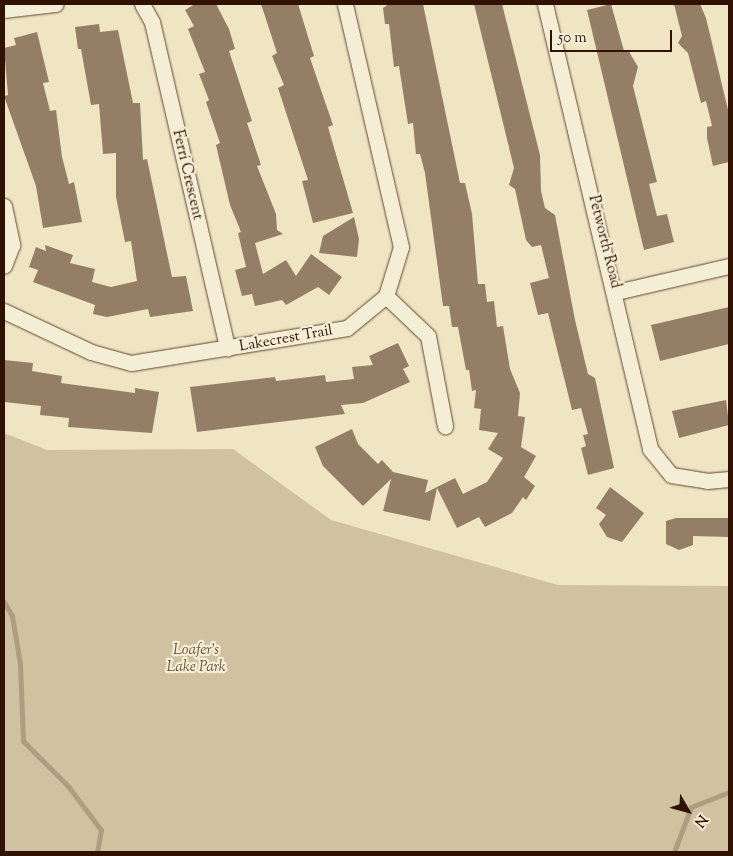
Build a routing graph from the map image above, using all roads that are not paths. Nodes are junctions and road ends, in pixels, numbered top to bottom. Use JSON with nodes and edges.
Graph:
{"nodes":[{"id":1,"x":56,"y":4,"type":"edge"},
{"id":2,"x":142,"y":4,"type":"edge"},
{"id":3,"x":345,"y":4,"type":"edge"},
{"id":4,"x":545,"y":4,"type":"edge"},
{"id":5,"x":4,"y":10,"type":"edge"},
{"id":6,"x":4,"y":206,"type":"edge"},
{"id":7,"x":4,"y":266,"type":"edge"},
{"id":8,"x":729,"y":266,"type":"edge"},
{"id":9,"x":616,"y":292,"type":"junction"},
{"id":10,"x":386,"y":296,"type":"junction"},
{"id":11,"x":4,"y":311,"type":"edge"},
{"id":12,"x":227,"y":348,"type":"junction"},
{"id":13,"x":445,"y":426,"type":"dead end"},
{"id":14,"x":729,"y":479,"type":"edge"}],
"edges":[{"from":1,"to":5,"type":"street"},
{"from":2,"to":12,"type":"street","name":"Ferri Crescent"},
{"from":3,"to":10,"type":"street"},
{"from":4,"to":9,"type":"street","name":"Petworth Road"},
{"from":6,"to":7,"type":"street"},
{"from":8,"to":9,"type":"street"},
{"from":9,"to":14,"type":"street","name":"Petworth Road"},
{"from":10,"to":12,"type":"street","name":"Lakecrest Trail"},
{"from":10,"to":13,"type":"street"},
{"from":11,"to":12,"type":"street","name":"Lakecrest Trail"}]}
